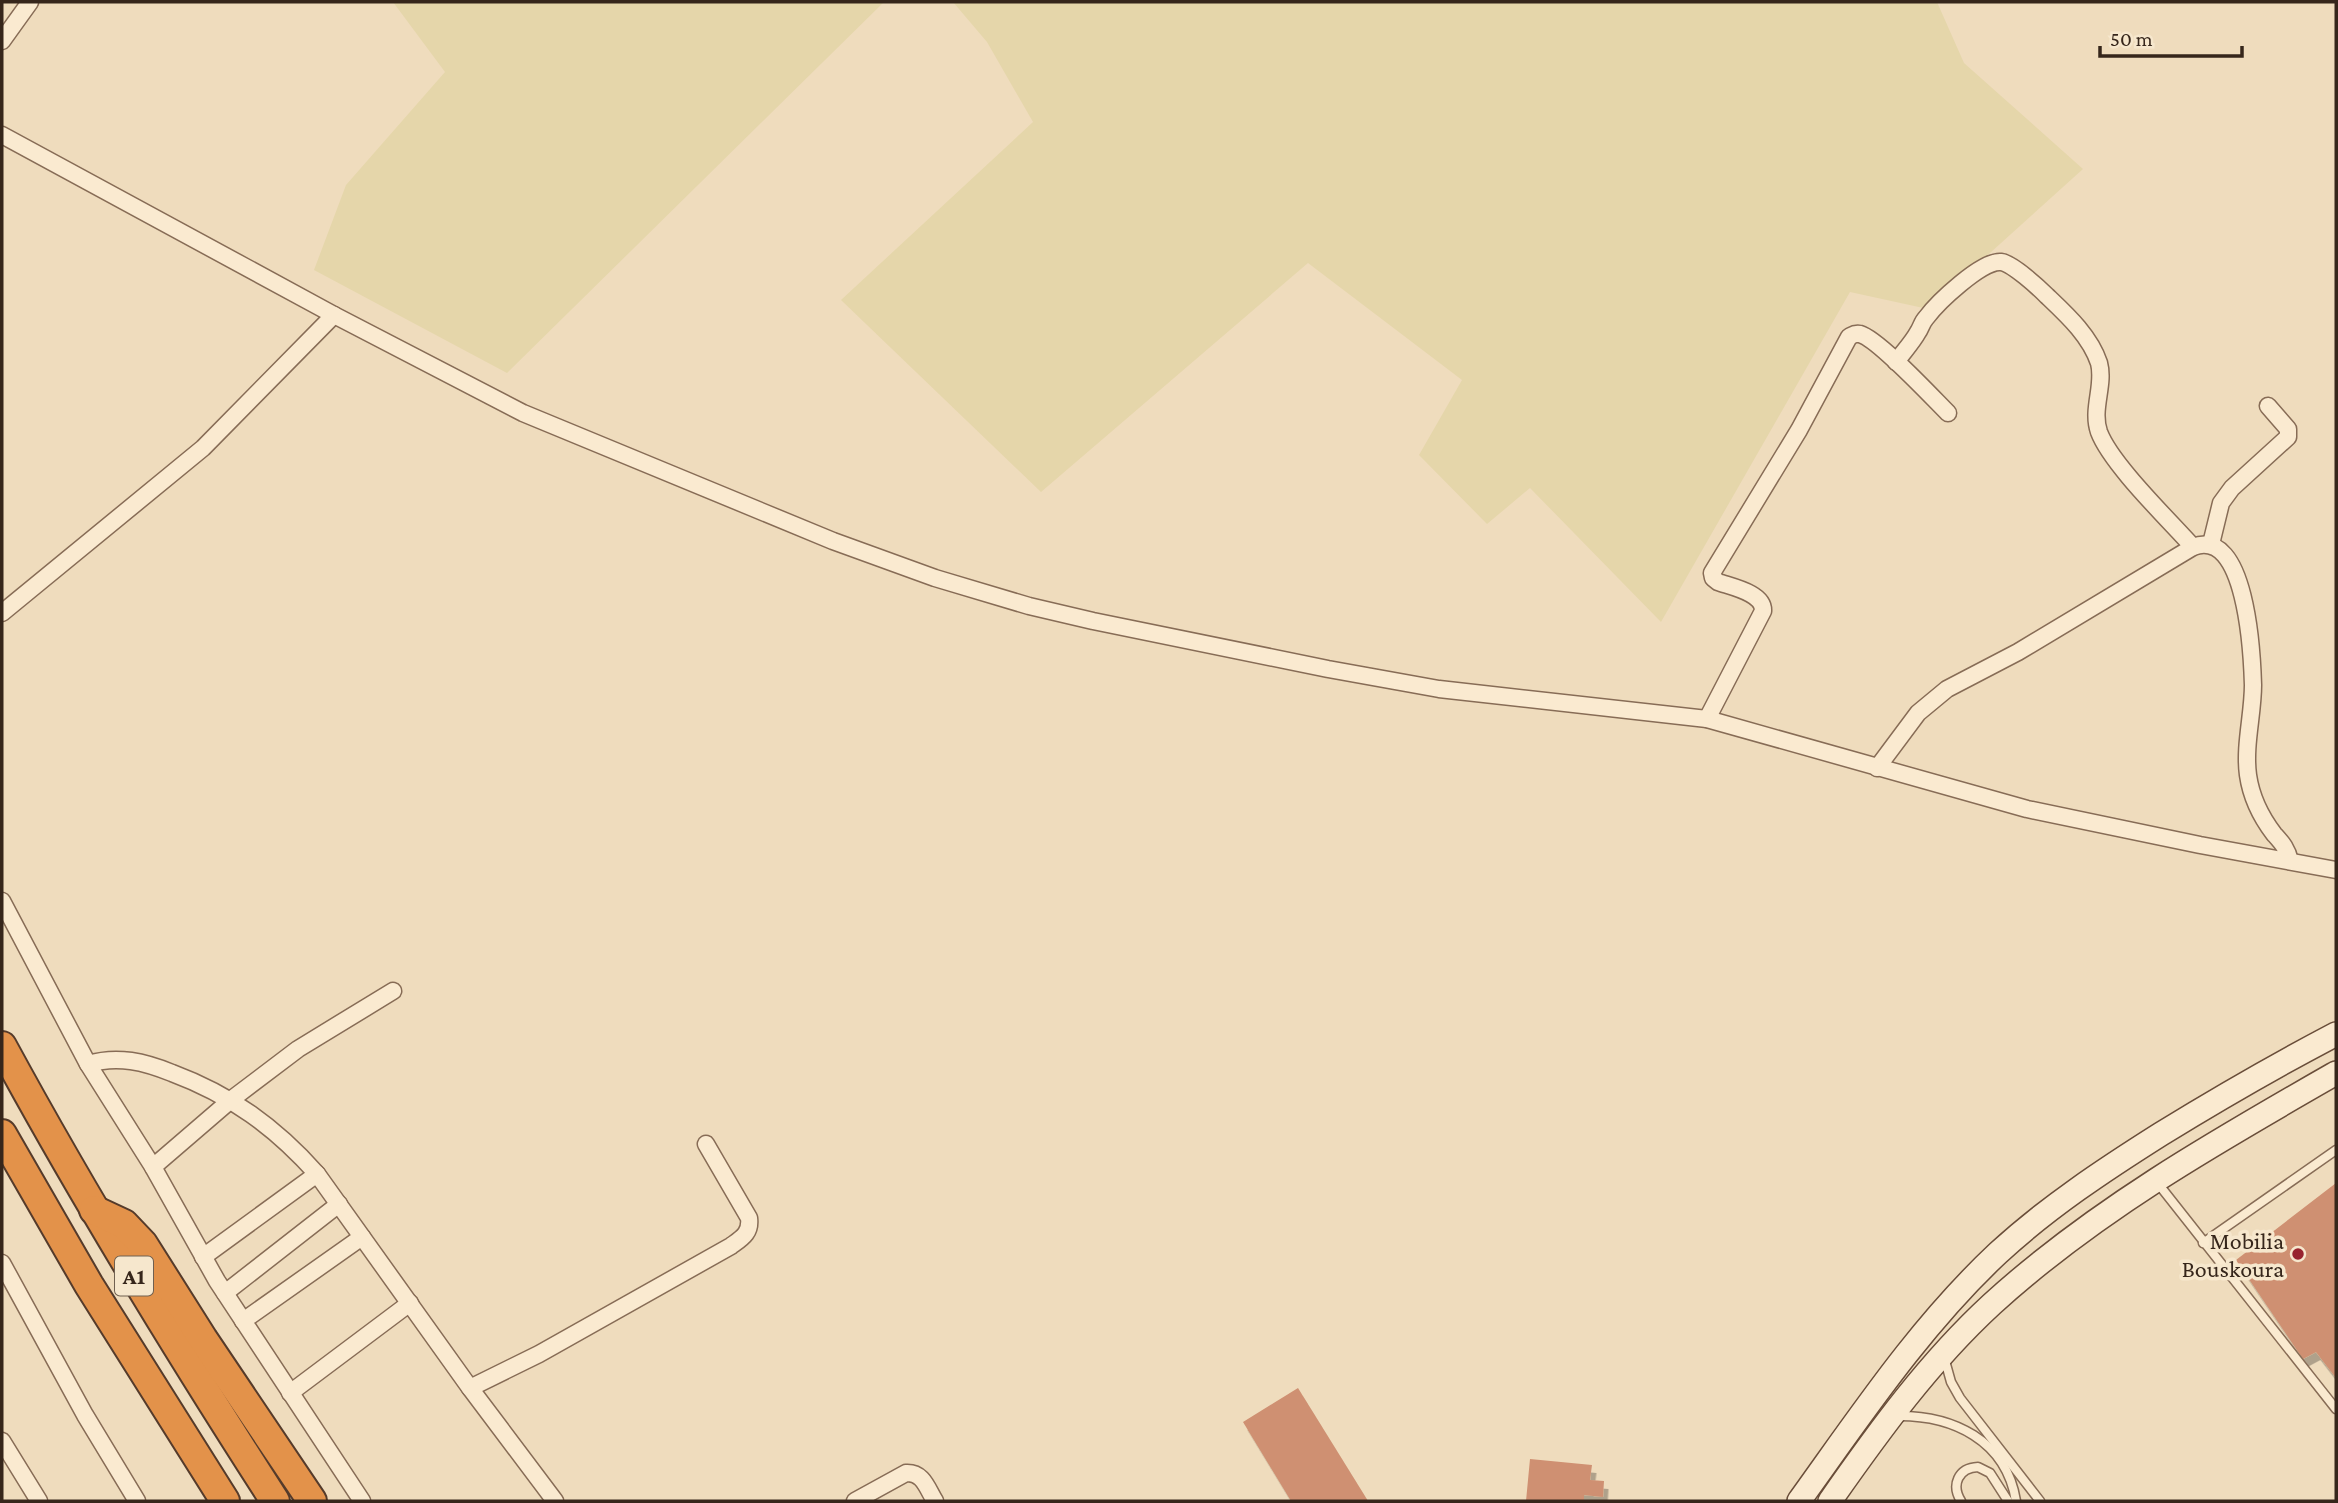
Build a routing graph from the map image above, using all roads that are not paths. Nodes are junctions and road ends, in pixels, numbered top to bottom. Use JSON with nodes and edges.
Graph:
{"nodes":[{"id":1,"x":30,"y":2,"type":"edge"},
{"id":2,"x":2,"y":41,"type":"edge"},
{"id":3,"x":2,"y":135,"type":"edge"},
{"id":4,"x":334,"y":315,"type":"junction"},
{"id":5,"x":1896,"y":362,"type":"junction"},
{"id":6,"x":2267,"y":407,"type":"dead end"},
{"id":7,"x":1948,"y":413,"type":"dead end"},
{"id":8,"x":2211,"y":544,"type":"junction"},
{"id":9,"x":2193,"y":547,"type":"junction"},
{"id":10,"x":2,"y":613,"type":"edge"},
{"id":11,"x":1707,"y":719,"type":"junction"},
{"id":12,"x":1877,"y":768,"type":"junction"},
{"id":13,"x":2290,"y":860,"type":"junction"},
{"id":14,"x":2336,"y":870,"type":"edge"},
{"id":15,"x":2,"y":901,"type":"edge"},
{"id":16,"x":393,"y":991,"type":"dead end"},
{"id":17,"x":2336,"y":1034,"type":"edge"},
{"id":18,"x":2,"y":1046,"type":"edge"},
{"id":19,"x":88,"y":1064,"type":"junction"},
{"id":20,"x":2336,"y":1073,"type":"edge"},
{"id":21,"x":232,"y":1100,"type":"junction"},
{"id":22,"x":2,"y":1134,"type":"edge"},
{"id":23,"x":706,"y":1143,"type":"dead end"},
{"id":24,"x":2336,"y":1150,"type":"edge"},
{"id":25,"x":2,"y":1163,"type":"edge"},
{"id":26,"x":153,"y":1167,"type":"junction"},
{"id":27,"x":317,"y":1174,"type":"junction"},
{"id":28,"x":2156,"y":1181,"type":"junction"},
{"id":29,"x":339,"y":1205,"type":"junction"},
{"id":30,"x":94,"y":1210,"type":"junction"},
{"id":31,"x":362,"y":1237,"type":"junction"},
{"id":32,"x":2203,"y":1243,"type":"junction"},
{"id":33,"x":203,"y":1257,"type":"junction"},
{"id":34,"x":2,"y":1263,"type":"edge"},
{"id":35,"x":225,"y":1293,"type":"junction"},
{"id":36,"x":410,"y":1303,"type":"junction"},
{"id":37,"x":243,"y":1321,"type":"junction"},
{"id":38,"x":1943,"y":1354,"type":"junction"},
{"id":39,"x":470,"y":1388,"type":"junction"},
{"id":40,"x":290,"y":1393,"type":"junction"},
{"id":41,"x":2336,"y":1409,"type":"edge"},
{"id":42,"x":1890,"y":1416,"type":"junction"},
{"id":43,"x":2,"y":1441,"type":"edge"},
{"id":44,"x":2039,"y":1499,"type":"edge"},
{"id":45,"x":39,"y":1501,"type":"edge"},
{"id":46,"x":138,"y":1501,"type":"edge"},
{"id":47,"x":206,"y":1501,"type":"edge"},
{"id":48,"x":225,"y":1501,"type":"edge"},
{"id":49,"x":275,"y":1501,"type":"edge"},
{"id":50,"x":312,"y":1501,"type":"edge"},
{"id":51,"x":362,"y":1501,"type":"edge"},
{"id":52,"x":555,"y":1501,"type":"edge"},
{"id":53,"x":855,"y":1501,"type":"edge"},
{"id":54,"x":935,"y":1501,"type":"edge"},
{"id":55,"x":1800,"y":1501,"type":"edge"},
{"id":56,"x":1830,"y":1501,"type":"edge"},
{"id":57,"x":1961,"y":1501,"type":"edge"},
{"id":58,"x":2008,"y":1501,"type":"edge"},
{"id":59,"x":2019,"y":1501,"type":"edge"}],
"edges":[{"from":1,"to":2,"type":"street"},
{"from":3,"to":4,"type":"street"},
{"from":4,"to":10,"type":"street"},
{"from":4,"to":11,"type":"street"},
{"from":5,"to":7,"type":"street"},
{"from":5,"to":9,"type":"street"},
{"from":5,"to":11,"type":"street"},
{"from":6,"to":8,"type":"street"},
{"from":8,"to":9,"type":"street"},
{"from":8,"to":13,"type":"street"},
{"from":9,"to":12,"type":"street"},
{"from":11,"to":12,"type":"street"},
{"from":12,"to":13,"type":"street"},
{"from":13,"to":14,"type":"street"},
{"from":15,"to":19,"type":"street"},
{"from":16,"to":21,"type":"street"},
{"from":17,"to":55,"type":"main road"},
{"from":18,"to":30,"type":"highway","number":"A1"},
{"from":19,"to":21,"type":"street"},
{"from":19,"to":26,"type":"street"},
{"from":20,"to":28,"type":"main road"},
{"from":21,"to":26,"type":"street"},
{"from":21,"to":27,"type":"street"},
{"from":22,"to":48,"type":"highway","number":"A1"},
{"from":23,"to":39,"type":"street"},
{"from":24,"to":32,"type":"lane"},
{"from":25,"to":47,"type":"highway"},
{"from":26,"to":33,"type":"street"},
{"from":27,"to":29,"type":"street"},
{"from":27,"to":33,"type":"street"},
{"from":28,"to":32,"type":"lane"},
{"from":28,"to":38,"type":"main road"},
{"from":29,"to":31,"type":"street"},
{"from":29,"to":35,"type":"street"},
{"from":30,"to":49,"type":"highway","number":"A1"},
{"from":30,"to":50,"type":"highway"},
{"from":31,"to":36,"type":"street"},
{"from":31,"to":37,"type":"street"},
{"from":32,"to":41,"type":"lane"},
{"from":33,"to":35,"type":"street"},
{"from":34,"to":46,"type":"street"},
{"from":35,"to":37,"type":"street"},
{"from":36,"to":39,"type":"street"},
{"from":36,"to":40,"type":"street"},
{"from":37,"to":40,"type":"street"},
{"from":38,"to":42,"type":"main road"},
{"from":38,"to":44,"type":"lane"},
{"from":39,"to":52,"type":"street"},
{"from":40,"to":51,"type":"street"},
{"from":42,"to":56,"type":"main road"},
{"from":42,"to":59,"type":"lane"},
{"from":43,"to":45,"type":"street"},
{"from":44,"to":59,"type":"lane"},
{"from":53,"to":54,"type":"street"},
{"from":57,"to":58,"type":"lane"}]}
